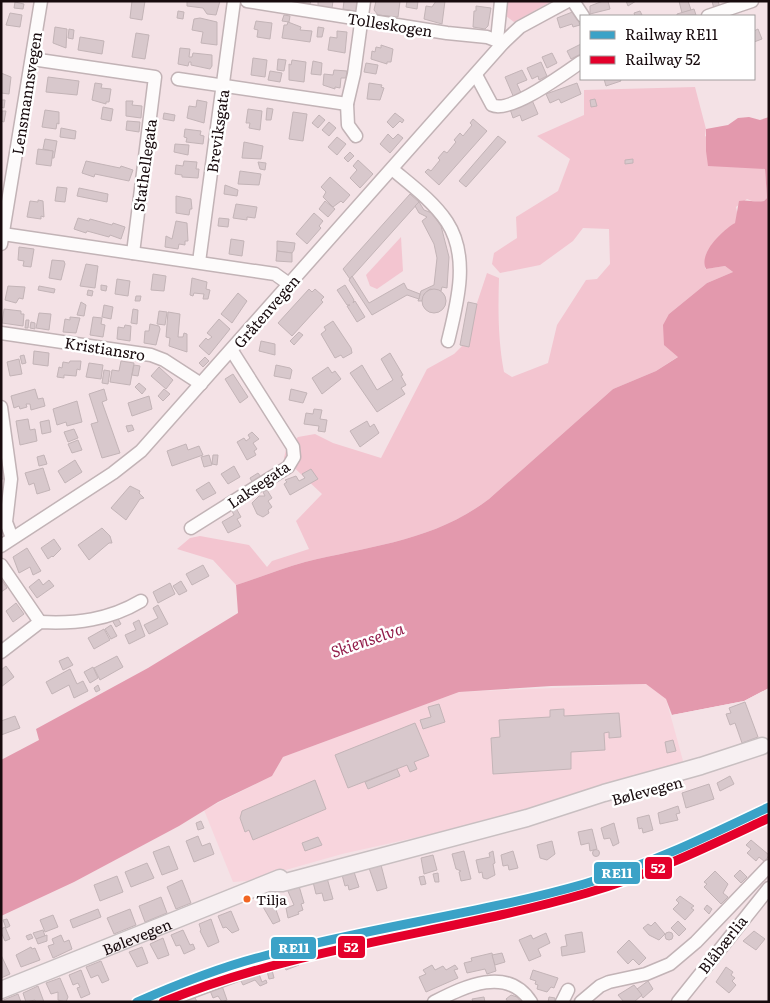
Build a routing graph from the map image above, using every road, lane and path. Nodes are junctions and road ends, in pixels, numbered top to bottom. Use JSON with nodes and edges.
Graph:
{"nodes":[{"id":1,"x":41,"y":1,"type":"edge"},
{"id":2,"x":234,"y":1,"type":"edge"},
{"id":3,"x":247,"y":1,"type":"edge"},
{"id":4,"x":364,"y":1,"type":"edge"},
{"id":5,"x":501,"y":1,"type":"edge"},
{"id":6,"x":568,"y":1,"type":"edge"},
{"id":7,"x":573,"y":1,"type":"edge"},
{"id":8,"x":752,"y":1,"type":"edge"},
{"id":9,"x":582,"y":15,"type":"edge"},
{"id":10,"x":711,"y":15,"type":"edge"},
{"id":11,"x":361,"y":19,"type":"junction"},
{"id":12,"x":500,"y":41,"type":"junction"},
{"id":13,"x":32,"y":58,"type":"junction"},
{"id":14,"x":580,"y":63,"type":"edge"},
{"id":15,"x":476,"y":75,"type":"junction"},
{"id":16,"x":178,"y":79,"type":"dead end"},
{"id":17,"x":224,"y":86,"type":"junction"},
{"id":18,"x":348,"y":104,"type":"junction"},
{"id":19,"x":356,"y":136,"type":"dead end"},
{"id":20,"x":392,"y":168,"type":"junction"},
{"id":21,"x":2,"y":239,"type":"edge"},
{"id":22,"x":132,"y":253,"type":"junction"},
{"id":23,"x":199,"y":262,"type":"junction"},
{"id":24,"x":289,"y":284,"type":"junction"},
{"id":25,"x":1,"y":333,"type":"edge"},
{"id":26,"x":448,"y":342,"type":"dead end"},
{"id":27,"x":232,"y":351,"type":"junction"},
{"id":28,"x":201,"y":384,"type":"junction"},
{"id":29,"x":1,"y":406,"type":"edge"},
{"id":30,"x":6,"y":465,"type":"edge"},
{"id":31,"x":191,"y":528,"type":"dead end"},
{"id":32,"x":12,"y":538,"type":"junction"},
{"id":33,"x":1,"y":546,"type":"edge"},
{"id":34,"x":1,"y":565,"type":"edge"},
{"id":35,"x":141,"y":600,"type":"dead end"},
{"id":36,"x":40,"y":622,"type":"junction"},
{"id":37,"x":1,"y":652,"type":"edge"},
{"id":38,"x":765,"y":745,"type":"edge"},
{"id":39,"x":769,"y":866,"type":"edge"},
{"id":40,"x":769,"y":888,"type":"edge"},
{"id":41,"x":273,"y":961,"type":"dead end"},
{"id":42,"x":1,"y":990,"type":"edge"},
{"id":43,"x":164,"y":1002,"type":"edge"},
{"id":44,"x":434,"y":1002,"type":"edge"},
{"id":45,"x":531,"y":1002,"type":"edge"},
{"id":46,"x":581,"y":1002,"type":"edge"},
{"id":47,"x":678,"y":1002,"type":"edge"}],
"edges":[{"from":1,"to":13,"type":"street","name":"Lensmannsvegen"},
{"from":2,"to":17,"type":"street","name":"Breviksgata"},
{"from":3,"to":11,"type":"street","name":"Tolleskogen"},
{"from":4,"to":11,"type":"street"},
{"from":5,"to":12,"type":"street"},
{"from":6,"to":12,"type":"street","name":"Gråtenvegen"},
{"from":7,"to":9,"type":"street"},
{"from":8,"to":10,"type":"street"},
{"from":11,"to":12,"type":"street","name":"Tolleskogen"},
{"from":11,"to":18,"type":"street"},
{"from":12,"to":15,"type":"street","name":"Gråtenvegen"},
{"from":13,"to":21,"type":"street","name":"Lensmannsvegen"},
{"from":13,"to":22,"type":"street","name":"Stathellegata"},
{"from":14,"to":15,"type":"street"},
{"from":15,"to":20,"type":"street","name":"Gråtenvegen"},
{"from":16,"to":17,"type":"street"},
{"from":17,"to":18,"type":"street"},
{"from":17,"to":23,"type":"street","name":"Breviksgata"},
{"from":18,"to":19,"type":"street"},
{"from":20,"to":24,"type":"street","name":"Gråtenvegen"},
{"from":20,"to":26,"type":"street"},
{"from":21,"to":22,"type":"street"},
{"from":22,"to":23,"type":"street"},
{"from":23,"to":24,"type":"street"},
{"from":24,"to":27,"type":"street","name":"Gråtenvegen"},
{"from":25,"to":28,"type":"street","name":"Kristiansro"},
{"from":27,"to":28,"type":"street","name":"Gråtenvegen"},
{"from":27,"to":31,"type":"street","name":"Laksegata"},
{"from":28,"to":32,"type":"street","name":"Gråtenvegen"},
{"from":29,"to":30,"type":"street"},
{"from":30,"to":32,"type":"street"},
{"from":32,"to":33,"type":"street","name":"Gråtenvegen"},
{"from":34,"to":36,"type":"street"},
{"from":35,"to":36,"type":"street"},
{"from":36,"to":37,"type":"street"},
{"from":38,"to":42,"type":"main road","name":"Bølevegen"},
{"from":39,"to":46,"type":"street"},
{"from":40,"to":47,"type":"street","name":"Blåbærlia"},
{"from":41,"to":43,"type":"street"},
{"from":44,"to":45,"type":"street"}]}
